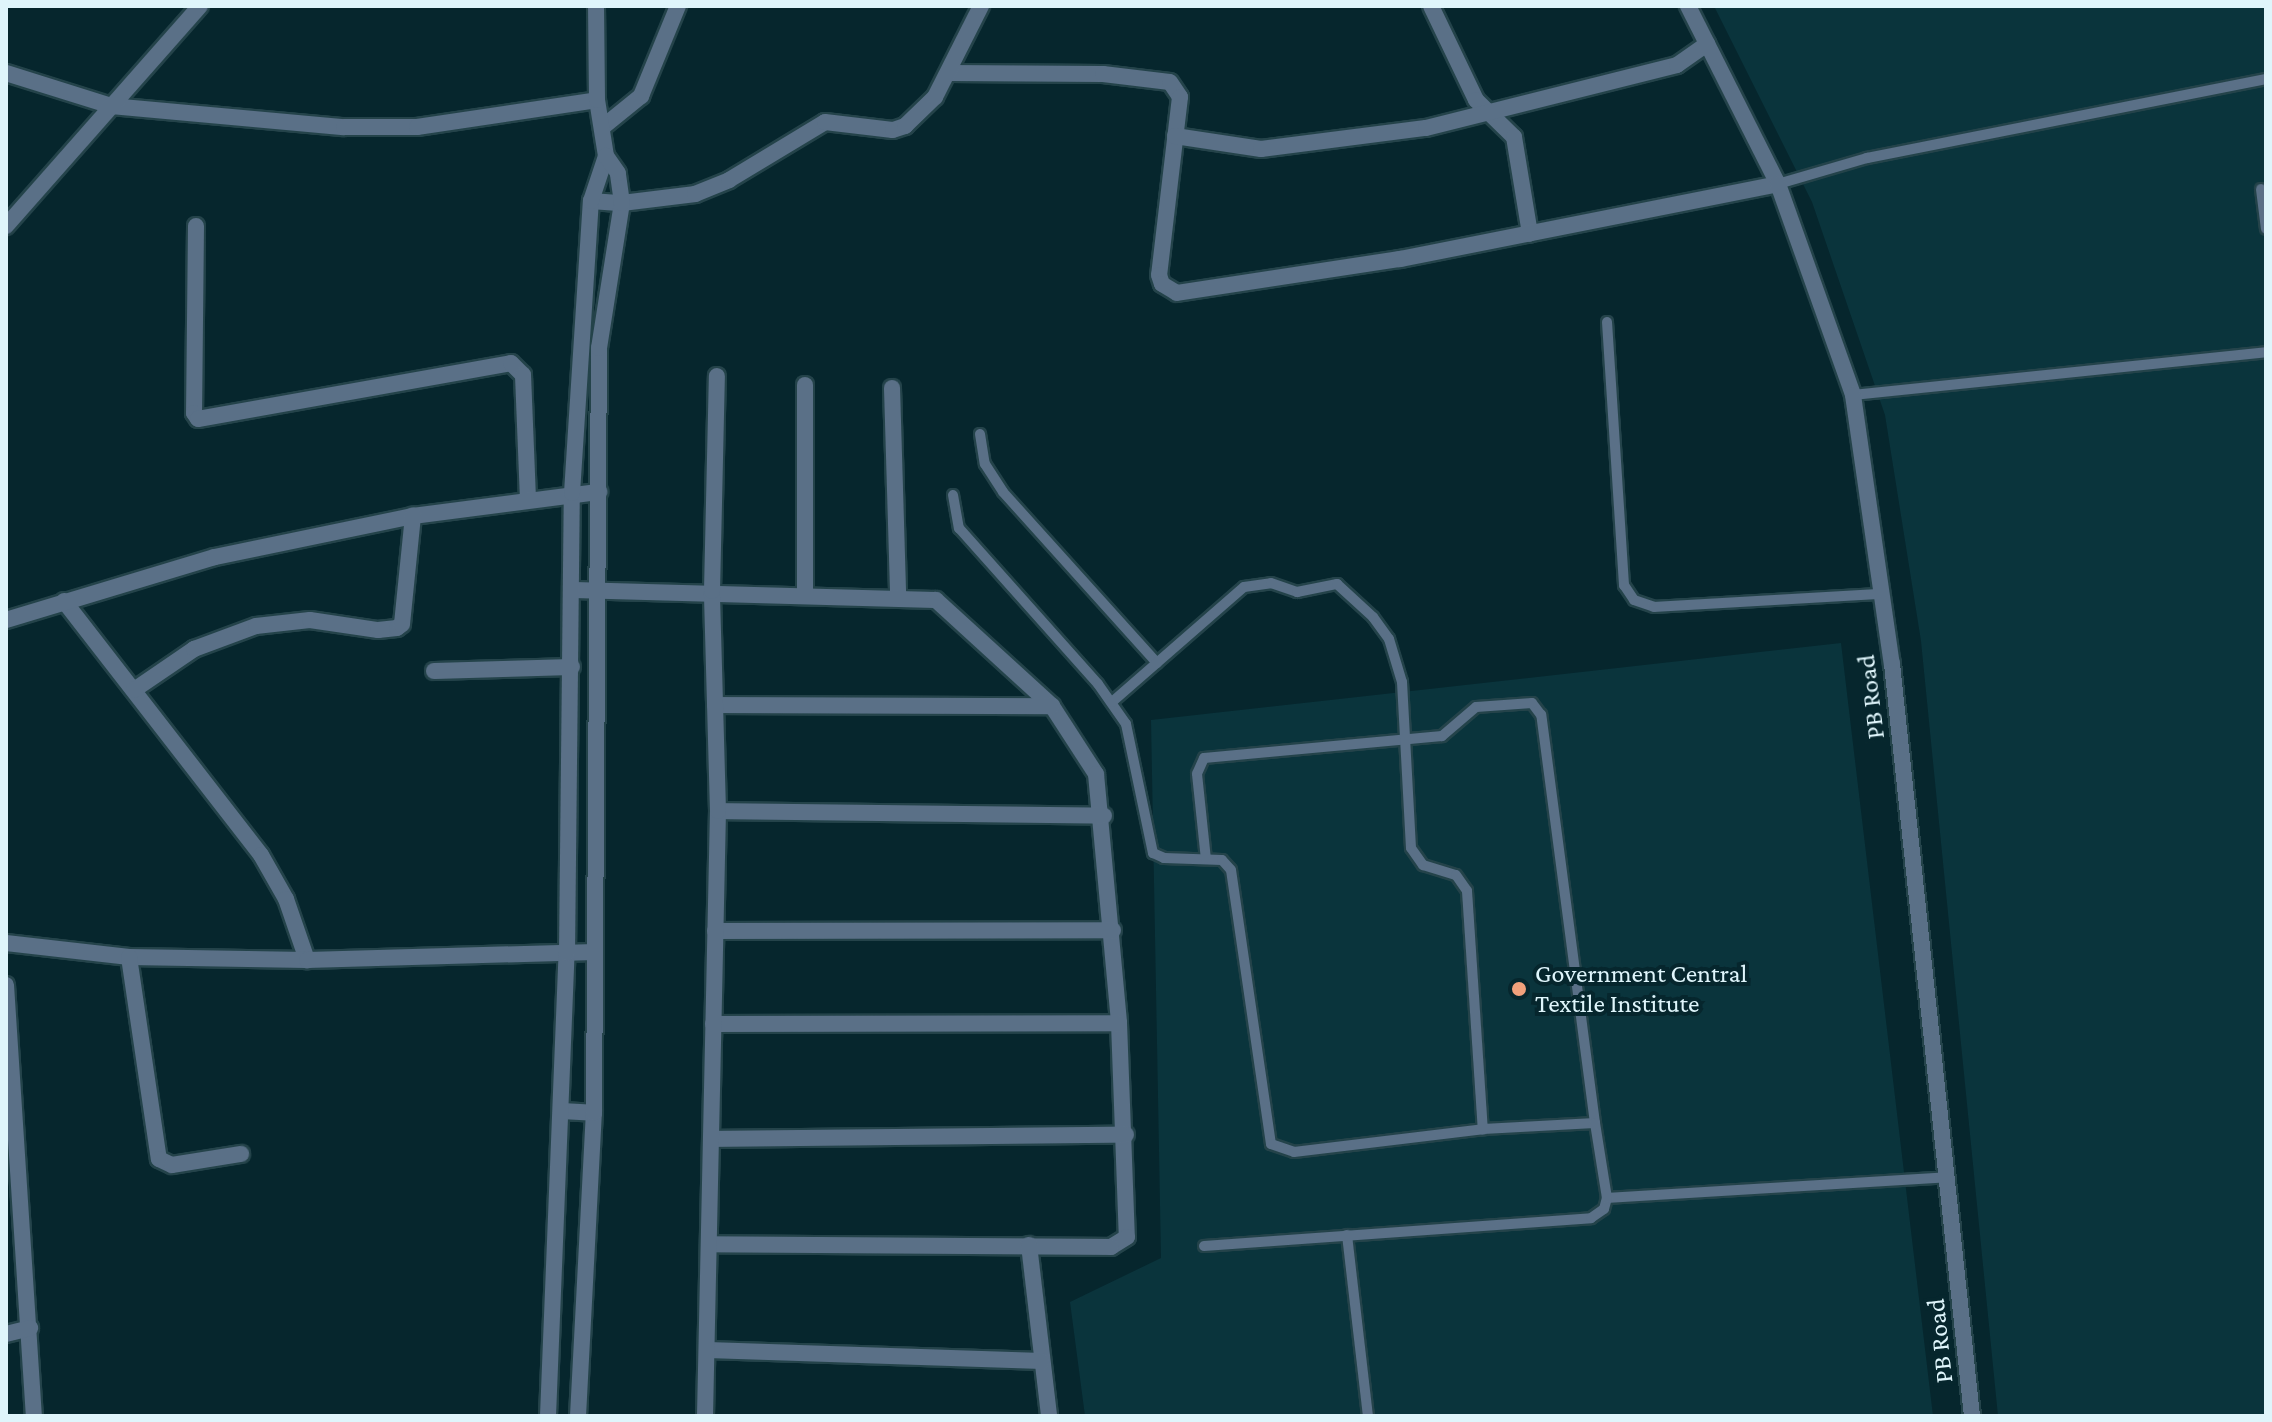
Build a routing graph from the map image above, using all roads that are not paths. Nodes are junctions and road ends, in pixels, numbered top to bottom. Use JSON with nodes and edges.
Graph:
{"nodes":[{"id":1,"x":200,"y":6,"type":"edge"},
{"id":2,"x":596,"y":6,"type":"edge"},
{"id":3,"x":678,"y":6,"type":"edge"},
{"id":4,"x":981,"y":6,"type":"edge"},
{"id":5,"x":1431,"y":6,"type":"edge"},
{"id":6,"x":1688,"y":6,"type":"edge"},
{"id":7,"x":1707,"y":44,"type":"junction"},
{"id":8,"x":6,"y":73,"type":"edge"},
{"id":9,"x":949,"y":73,"type":"junction"},
{"id":10,"x":2266,"y":79,"type":"edge"},
{"id":11,"x":597,"y":100,"type":"junction"},
{"id":12,"x":111,"y":106,"type":"junction"},
{"id":13,"x":1486,"y":112,"type":"junction"},
{"id":14,"x":604,"y":126,"type":"junction"},
{"id":15,"x":1175,"y":136,"type":"junction"},
{"id":16,"x":606,"y":156,"type":"junction"},
{"id":17,"x":1778,"y":184,"type":"junction"},
{"id":18,"x":2261,"y":189,"type":"dead end"},
{"id":19,"x":591,"y":201,"type":"junction"},
{"id":20,"x":622,"y":203,"type":"junction"},
{"id":21,"x":6,"y":226,"type":"edge"},
{"id":22,"x":196,"y":226,"type":"dead end"},
{"id":23,"x":2266,"y":229,"type":"edge"},
{"id":24,"x":1530,"y":234,"type":"junction"},
{"id":25,"x":1607,"y":322,"type":"dead end"},
{"id":26,"x":2266,"y":352,"type":"edge"},
{"id":27,"x":717,"y":376,"type":"dead end"},
{"id":28,"x":805,"y":385,"type":"dead end"},
{"id":29,"x":892,"y":388,"type":"dead end"},
{"id":30,"x":1853,"y":395,"type":"junction"},
{"id":31,"x":980,"y":434,"type":"dead end"},
{"id":32,"x":599,"y":492,"type":"junction"},
{"id":33,"x":572,"y":493,"type":"junction"},
{"id":34,"x":953,"y":495,"type":"dead end"},
{"id":35,"x":528,"y":498,"type":"junction"},
{"id":36,"x":413,"y":516,"type":"junction"},
{"id":37,"x":573,"y":590,"type":"junction"},
{"id":38,"x":598,"y":591,"type":"junction"},
{"id":39,"x":712,"y":591,"type":"junction"},
{"id":40,"x":805,"y":593,"type":"junction"},
{"id":41,"x":1882,"y":594,"type":"junction"},
{"id":42,"x":898,"y":596,"type":"junction"},
{"id":43,"x":64,"y":601,"type":"junction"},
{"id":44,"x":6,"y":620,"type":"edge"},
{"id":45,"x":1157,"y":663,"type":"junction"},
{"id":46,"x":572,"y":667,"type":"junction"},
{"id":47,"x":434,"y":671,"type":"dead end"},
{"id":48,"x":134,"y":690,"type":"junction"},
{"id":49,"x":596,"y":698,"type":"junction"},
{"id":50,"x":571,"y":700,"type":"junction"},
{"id":51,"x":1112,"y":702,"type":"junction"},
{"id":52,"x":715,"y":705,"type":"junction"},
{"id":53,"x":1052,"y":706,"type":"junction"},
{"id":54,"x":1409,"y":740,"type":"junction"},
{"id":55,"x":718,"y":811,"type":"junction"},
{"id":56,"x":1104,"y":816,"type":"junction"},
{"id":57,"x":569,"y":826,"type":"junction"},
{"id":58,"x":596,"y":827,"type":"junction"},
{"id":59,"x":1206,"y":859,"type":"junction"},
{"id":60,"x":1113,"y":930,"type":"junction"},
{"id":61,"x":715,"y":931,"type":"junction"},
{"id":62,"x":6,"y":943,"type":"edge"},
{"id":63,"x":595,"y":952,"type":"junction"},
{"id":64,"x":567,"y":953,"type":"junction"},
{"id":65,"x":129,"y":957,"type":"junction"},
{"id":66,"x":307,"y":960,"type":"junction"},
{"id":67,"x":6,"y":985,"type":"edge"},
{"id":68,"x":1119,"y":1023,"type":"junction"},
{"id":69,"x":713,"y":1024,"type":"junction"},
{"id":70,"x":561,"y":1111,"type":"junction"},
{"id":71,"x":594,"y":1113,"type":"junction"},
{"id":72,"x":1595,"y":1123,"type":"junction"},
{"id":73,"x":1483,"y":1129,"type":"junction"},
{"id":74,"x":1126,"y":1135,"type":"junction"},
{"id":75,"x":713,"y":1139,"type":"junction"},
{"id":76,"x":241,"y":1154,"type":"dead end"},
{"id":77,"x":1946,"y":1177,"type":"junction"},
{"id":78,"x":1607,"y":1198,"type":"junction"},
{"id":79,"x":1347,"y":1235,"type":"junction"},
{"id":80,"x":712,"y":1244,"type":"junction"},
{"id":81,"x":1029,"y":1245,"type":"junction"},
{"id":82,"x":1204,"y":1246,"type":"dead end"},
{"id":83,"x":30,"y":1328,"type":"junction"},
{"id":84,"x":6,"y":1334,"type":"edge"},
{"id":85,"x":708,"y":1350,"type":"junction"},
{"id":86,"x":1042,"y":1361,"type":"junction"},
{"id":87,"x":34,"y":1416,"type":"edge"},
{"id":88,"x":548,"y":1416,"type":"edge"},
{"id":89,"x":578,"y":1416,"type":"edge"},
{"id":90,"x":705,"y":1416,"type":"edge"},
{"id":91,"x":1049,"y":1416,"type":"edge"},
{"id":92,"x":1368,"y":1416,"type":"edge"},
{"id":93,"x":1972,"y":1416,"type":"edge"}],
"edges":[{"from":1,"to":12,"type":"street"},
{"from":2,"to":11,"type":"street"},
{"from":3,"to":14,"type":"street"},
{"from":4,"to":9,"type":"street"},
{"from":5,"to":13,"type":"street"},
{"from":6,"to":7,"type":"street","name":"PB Road"},
{"from":7,"to":13,"type":"street"},
{"from":7,"to":17,"type":"street","name":"PB Road"},
{"from":8,"to":12,"type":"street"},
{"from":9,"to":15,"type":"street"},
{"from":9,"to":20,"type":"street"},
{"from":10,"to":17,"type":"lane"},
{"from":11,"to":12,"type":"street"},
{"from":11,"to":14,"type":"street"},
{"from":12,"to":21,"type":"street"},
{"from":13,"to":15,"type":"street"},
{"from":13,"to":24,"type":"street"},
{"from":14,"to":16,"type":"street"},
{"from":15,"to":24,"type":"street"},
{"from":16,"to":19,"type":"street"},
{"from":16,"to":20,"type":"street"},
{"from":17,"to":24,"type":"street"},
{"from":17,"to":30,"type":"street","name":"PB Road"},
{"from":18,"to":23,"type":"lane"},
{"from":19,"to":20,"type":"street"},
{"from":19,"to":33,"type":"street"},
{"from":20,"to":32,"type":"street"},
{"from":22,"to":35,"type":"street"},
{"from":25,"to":41,"type":"lane"},
{"from":26,"to":30,"type":"lane"},
{"from":27,"to":39,"type":"street"},
{"from":28,"to":40,"type":"street"},
{"from":29,"to":42,"type":"street"},
{"from":30,"to":41,"type":"street","name":"PB Road"},
{"from":31,"to":45,"type":"lane"},
{"from":32,"to":33,"type":"street"},
{"from":32,"to":38,"type":"street"},
{"from":33,"to":35,"type":"street"},
{"from":33,"to":37,"type":"street"},
{"from":34,"to":51,"type":"lane"},
{"from":35,"to":36,"type":"street"},
{"from":36,"to":43,"type":"street"},
{"from":36,"to":48,"type":"street"},
{"from":37,"to":38,"type":"street"},
{"from":37,"to":46,"type":"street"},
{"from":38,"to":39,"type":"street"},
{"from":38,"to":49,"type":"street"},
{"from":39,"to":40,"type":"street"},
{"from":39,"to":52,"type":"street"},
{"from":40,"to":42,"type":"street"},
{"from":41,"to":77,"type":"street","name":"PB Road"},
{"from":42,"to":53,"type":"street"},
{"from":43,"to":44,"type":"street"},
{"from":43,"to":48,"type":"street"},
{"from":45,"to":51,"type":"lane"},
{"from":45,"to":54,"type":"lane"},
{"from":46,"to":47,"type":"street"},
{"from":46,"to":50,"type":"street"},
{"from":48,"to":66,"type":"street"},
{"from":49,"to":50,"type":"street"},
{"from":49,"to":58,"type":"street"},
{"from":50,"to":57,"type":"street"},
{"from":51,"to":59,"type":"lane"},
{"from":52,"to":53,"type":"street"},
{"from":52,"to":55,"type":"street"},
{"from":53,"to":56,"type":"street"},
{"from":54,"to":59,"type":"lane"},
{"from":54,"to":72,"type":"lane"},
{"from":54,"to":73,"type":"lane"},
{"from":55,"to":56,"type":"street"},
{"from":55,"to":61,"type":"street"},
{"from":56,"to":60,"type":"street"},
{"from":57,"to":58,"type":"street"},
{"from":57,"to":64,"type":"street"},
{"from":58,"to":63,"type":"street"},
{"from":59,"to":73,"type":"lane"},
{"from":60,"to":61,"type":"street"},
{"from":60,"to":68,"type":"street"},
{"from":61,"to":69,"type":"street"},
{"from":62,"to":65,"type":"street"},
{"from":63,"to":64,"type":"street"},
{"from":63,"to":71,"type":"street"},
{"from":64,"to":66,"type":"street"},
{"from":64,"to":70,"type":"street"},
{"from":65,"to":66,"type":"street"},
{"from":65,"to":76,"type":"street"},
{"from":67,"to":83,"type":"street"},
{"from":68,"to":69,"type":"street"},
{"from":68,"to":74,"type":"street"},
{"from":69,"to":75,"type":"street"},
{"from":70,"to":71,"type":"street"},
{"from":70,"to":88,"type":"street"},
{"from":71,"to":89,"type":"street"},
{"from":72,"to":73,"type":"lane"},
{"from":72,"to":78,"type":"lane"},
{"from":74,"to":75,"type":"street"},
{"from":74,"to":81,"type":"street"},
{"from":75,"to":80,"type":"street"},
{"from":77,"to":78,"type":"lane"},
{"from":77,"to":93,"type":"street","name":"PB Road"},
{"from":78,"to":79,"type":"lane"},
{"from":79,"to":82,"type":"lane"},
{"from":79,"to":92,"type":"lane"},
{"from":80,"to":81,"type":"street"},
{"from":80,"to":85,"type":"street"},
{"from":81,"to":86,"type":"street"},
{"from":83,"to":84,"type":"street"},
{"from":83,"to":87,"type":"street"},
{"from":85,"to":86,"type":"street"},
{"from":85,"to":90,"type":"street"},
{"from":86,"to":91,"type":"street"}]}
